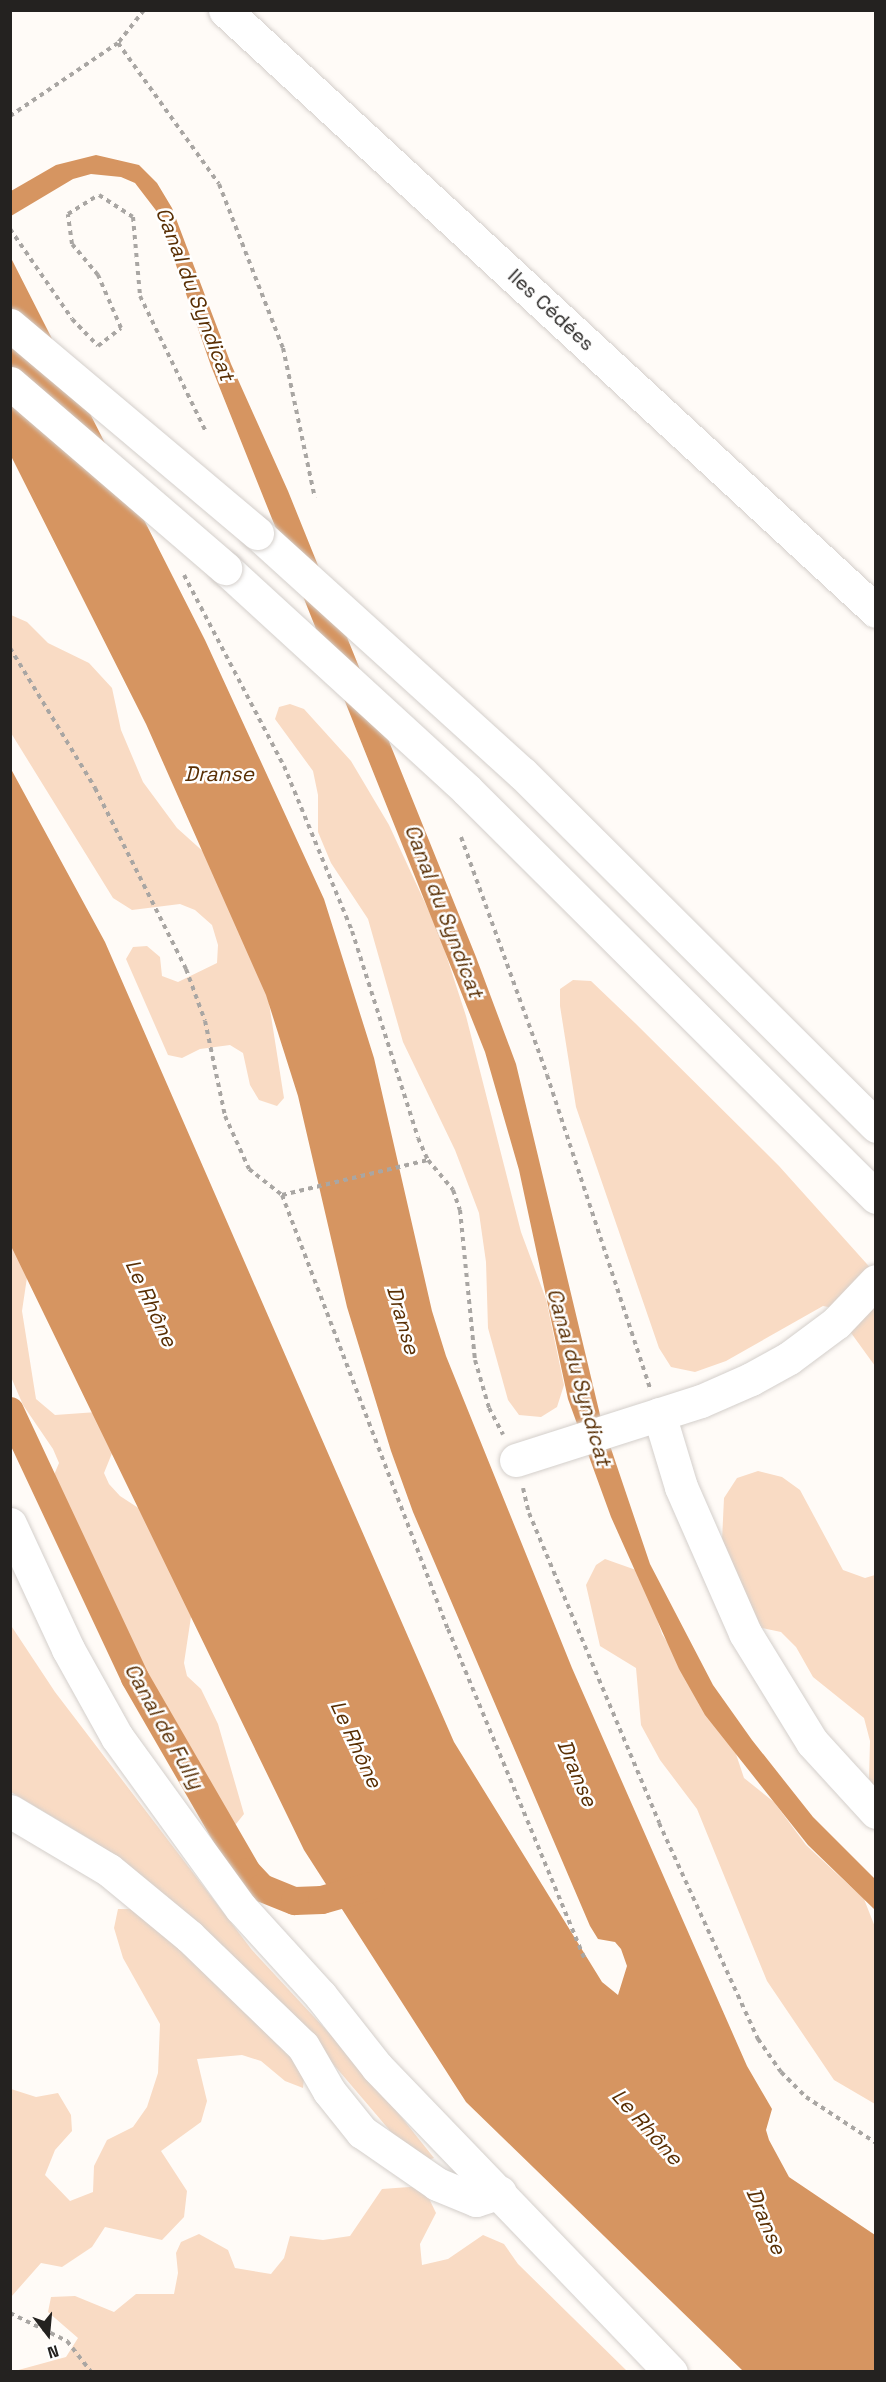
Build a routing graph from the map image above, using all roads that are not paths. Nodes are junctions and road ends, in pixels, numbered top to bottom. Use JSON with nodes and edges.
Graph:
{"nodes":[{"id":1,"x":225,"y":10,"type":"edge"},
{"id":2,"x":10,"y":325,"type":"edge"},
{"id":3,"x":10,"y":382,"type":"edge"},
{"id":4,"x":876,"y":611,"type":"edge"},
{"id":5,"x":733,"y":982,"type":"junction"},
{"id":6,"x":876,"y":1116,"type":"edge"},
{"id":7,"x":876,"y":1126,"type":"edge"},
{"id":8,"x":876,"y":1197,"type":"edge"},
{"id":9,"x":876,"y":1281,"type":"edge"},
{"id":10,"x":648,"y":1418,"type":"junction"},
{"id":11,"x":531,"y":1455,"type":"road end"},
{"id":12,"x":10,"y":1524,"type":"edge"},
{"id":13,"x":10,"y":1811,"type":"edge"},
{"id":14,"x":876,"y":1812,"type":"edge"},
{"id":15,"x":500,"y":2192,"type":"junction"},
{"id":16,"x":671,"y":2372,"type":"edge"}],
"edges":[{"from":1,"to":4,"type":"main road","name":"Iles Cédées"},
{"from":2,"to":5,"type":"main road","bridge":true},
{"from":3,"to":8,"type":"main road","bridge":true},
{"from":5,"to":6,"type":"main road"},
{"from":5,"to":7,"type":"main road"},
{"from":9,"to":10,"type":"main road"},
{"from":10,"to":11,"type":"main road"},
{"from":10,"to":14,"type":"main road"},
{"from":12,"to":15,"type":"main road"},
{"from":13,"to":15,"type":"main road"},
{"from":15,"to":16,"type":"main road"}]}
